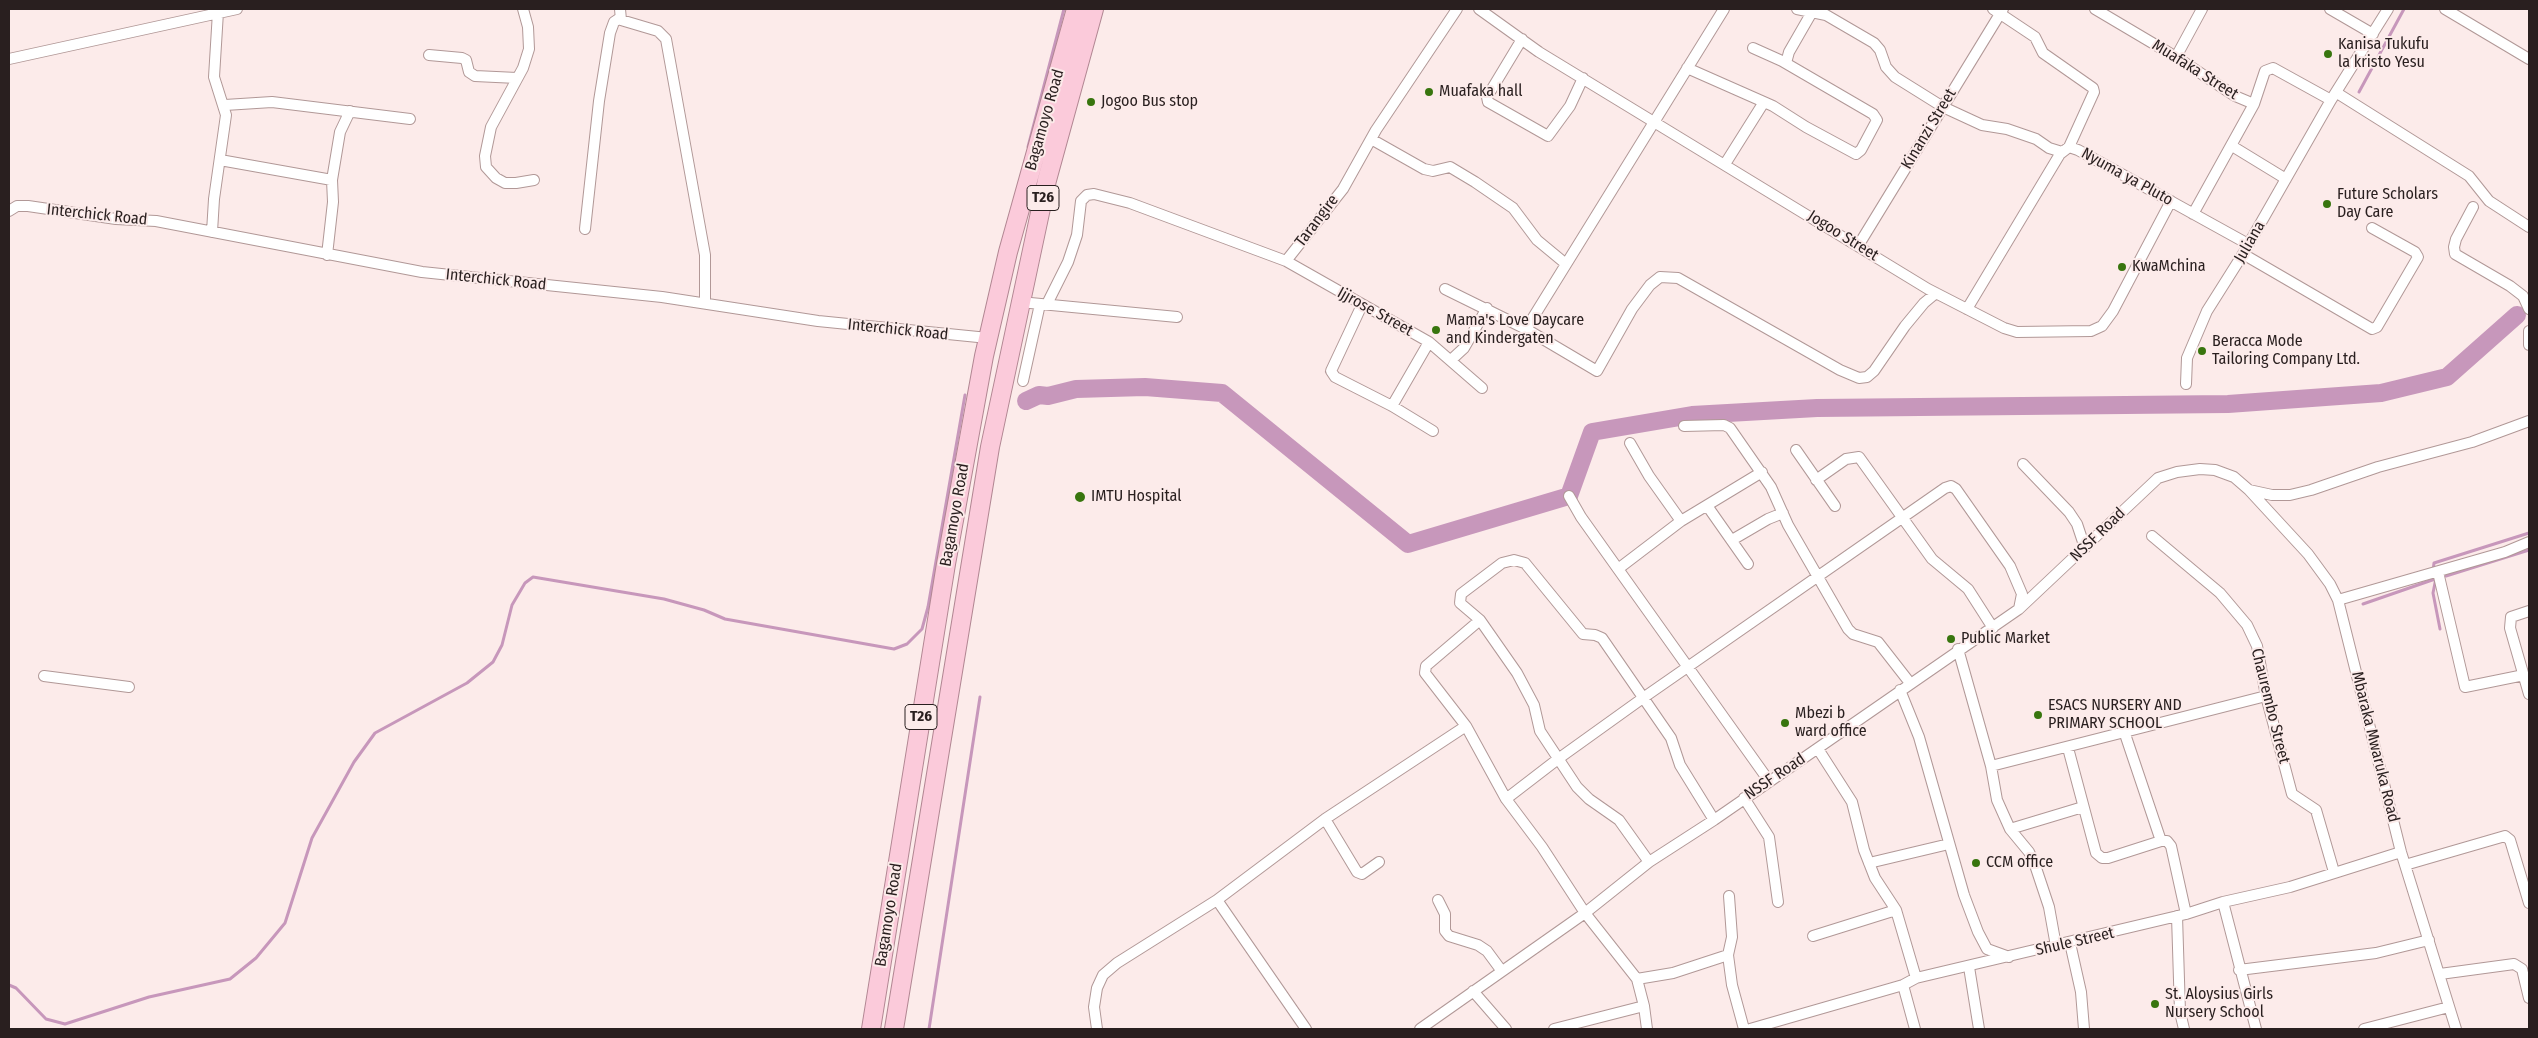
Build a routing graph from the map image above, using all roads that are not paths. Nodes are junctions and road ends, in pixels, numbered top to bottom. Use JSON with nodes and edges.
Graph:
{"nodes":[{"id":1,"x":237,"y":9,"type":"edge"},
{"id":2,"x":523,"y":9,"type":"edge"},
{"id":3,"x":1076,"y":9,"type":"edge"},
{"id":4,"x":1094,"y":9,"type":"edge"},
{"id":5,"x":1456,"y":9,"type":"edge"},
{"id":6,"x":1479,"y":9,"type":"edge"},
{"id":7,"x":1724,"y":9,"type":"edge"},
{"id":8,"x":1797,"y":9,"type":"edge"},
{"id":9,"x":2095,"y":9,"type":"edge"},
{"id":10,"x":2202,"y":9,"type":"edge"},
{"id":11,"x":2330,"y":9,"type":"edge"},
{"id":12,"x":2388,"y":9,"type":"edge"},
{"id":13,"x":2445,"y":9,"type":"edge"},
{"id":14,"x":1999,"y":10,"type":"edge"},
{"id":15,"x":218,"y":12,"type":"junction"},
{"id":16,"x":1812,"y":12,"type":"junction"},
{"id":17,"x":620,"y":13,"type":"edge"},
{"id":18,"x":2373,"y":34,"type":"junction"},
{"id":19,"x":1522,"y":39,"type":"junction"},
{"id":20,"x":1753,"y":48,"type":"dead end"},
{"id":21,"x":429,"y":55,"type":"dead end"},
{"id":22,"x":2176,"y":57,"type":"junction"},
{"id":23,"x":9,"y":59,"type":"edge"},
{"id":24,"x":2529,"y":60,"type":"edge"},
{"id":25,"x":1786,"y":63,"type":"junction"},
{"id":26,"x":1687,"y":68,"type":"junction"},
{"id":27,"x":517,"y":78,"type":"junction"},
{"id":28,"x":1583,"y":78,"type":"junction"},
{"id":29,"x":2332,"y":99,"type":"junction"},
{"id":30,"x":1764,"y":102,"type":"junction"},
{"id":31,"x":2254,"y":104,"type":"junction"},
{"id":32,"x":225,"y":105,"type":"junction"},
{"id":33,"x":1943,"y":106,"type":"junction"},
{"id":34,"x":350,"y":111,"type":"junction"},
{"id":35,"x":410,"y":119,"type":"dead end"},
{"id":36,"x":1654,"y":121,"type":"junction"},
{"id":37,"x":1371,"y":140,"type":"junction"},
{"id":38,"x":2232,"y":146,"type":"junction"},
{"id":39,"x":2066,"y":150,"type":"junction"},
{"id":40,"x":220,"y":160,"type":"junction"},
{"id":41,"x":1725,"y":164,"type":"junction"},
{"id":42,"x":2286,"y":179,"type":"junction"},
{"id":43,"x":332,"y":180,"type":"junction"},
{"id":44,"x":534,"y":180,"type":"dead end"},
{"id":45,"x":2171,"y":201,"type":"junction"},
{"id":46,"x":2473,"y":207,"type":"dead end"},
{"id":47,"x":9,"y":211,"type":"edge"},
{"id":48,"x":2193,"y":214,"type":"junction"},
{"id":49,"x":2529,"y":227,"type":"edge"},
{"id":50,"x":585,"y":228,"type":"dead end"},
{"id":51,"x":2372,"y":228,"type":"dead end"},
{"id":52,"x":212,"y":232,"type":"junction"},
{"id":53,"x":2248,"y":244,"type":"junction"},
{"id":54,"x":1858,"y":246,"type":"junction"},
{"id":55,"x":2243,"y":254,"type":"junction"},
{"id":56,"x":327,"y":255,"type":"junction"},
{"id":57,"x":1286,"y":261,"type":"junction"},
{"id":58,"x":1566,"y":264,"type":"junction"},
{"id":59,"x":1445,"y":289,"type":"dead end"},
{"id":60,"x":1936,"y":293,"type":"junction"},
{"id":61,"x":1020,"y":302,"type":"junction"},
{"id":62,"x":705,"y":303,"type":"junction"},
{"id":63,"x":1044,"y":304,"type":"junction"},
{"id":64,"x":1362,"y":305,"type":"junction"},
{"id":65,"x":1487,"y":308,"type":"junction"},
{"id":66,"x":1967,"y":309,"type":"junction"},
{"id":67,"x":2529,"y":309,"type":"edge"},
{"id":68,"x":1177,"y":316,"type":"dead end"},
{"id":69,"x":1526,"y":329,"type":"junction"},
{"id":70,"x":2529,"y":331,"type":"edge"},
{"id":71,"x":988,"y":338,"type":"junction"},
{"id":72,"x":1429,"y":342,"type":"junction"},
{"id":73,"x":2529,"y":345,"type":"edge"},
{"id":74,"x":1451,"y":360,"type":"junction"},
{"id":75,"x":1023,"y":381,"type":"dead end"},
{"id":76,"x":2186,"y":384,"type":"dead end"},
{"id":77,"x":1482,"y":388,"type":"dead end"},
{"id":78,"x":1392,"y":406,"type":"junction"},
{"id":79,"x":2529,"y":422,"type":"edge"},
{"id":80,"x":1684,"y":426,"type":"dead end"},
{"id":81,"x":1433,"y":431,"type":"dead end"},
{"id":82,"x":1630,"y":443,"type":"dead end"},
{"id":83,"x":1796,"y":450,"type":"dead end"},
{"id":84,"x":2023,"y":464,"type":"dead end"},
{"id":85,"x":1762,"y":472,"type":"junction"},
{"id":86,"x":1816,"y":480,"type":"junction"},
{"id":87,"x":2249,"y":490,"type":"junction"},
{"id":88,"x":1569,"y":496,"type":"dead end"},
{"id":89,"x":1835,"y":506,"type":"dead end"},
{"id":90,"x":1708,"y":507,"type":"junction"},
{"id":91,"x":1783,"y":513,"type":"junction"},
{"id":92,"x":1903,"y":518,"type":"junction"},
{"id":93,"x":1681,"y":522,"type":"junction"},
{"id":94,"x":2152,"y":536,"type":"dead end"},
{"id":95,"x":1732,"y":540,"type":"junction"},
{"id":96,"x":2529,"y":542,"type":"edge"},
{"id":97,"x":2085,"y":548,"type":"junction"},
{"id":98,"x":1748,"y":564,"type":"dead end"},
{"id":99,"x":1618,"y":569,"type":"junction"},
{"id":100,"x":2438,"y":572,"type":"junction"},
{"id":101,"x":1816,"y":578,"type":"junction"},
{"id":102,"x":2338,"y":600,"type":"junction"},
{"id":103,"x":2019,"y":609,"type":"junction"},
{"id":104,"x":2529,"y":611,"type":"edge"},
{"id":105,"x":1480,"y":620,"type":"junction"},
{"id":106,"x":1993,"y":628,"type":"junction"},
{"id":107,"x":1958,"y":649,"type":"junction"},
{"id":108,"x":1686,"y":667,"type":"junction"},
{"id":109,"x":2524,"y":675,"type":"junction"},
{"id":110,"x":44,"y":676,"type":"dead end"},
{"id":111,"x":1910,"y":683,"type":"junction"},
{"id":112,"x":129,"y":687,"type":"dead end"},
{"id":113,"x":1900,"y":690,"type":"junction"},
{"id":114,"x":2529,"y":694,"type":"edge"},
{"id":115,"x":2266,"y":696,"type":"junction"},
{"id":116,"x":1643,"y":698,"type":"junction"},
{"id":117,"x":1466,"y":726,"type":"junction"},
{"id":118,"x":2124,"y":734,"type":"junction"},
{"id":119,"x":2068,"y":748,"type":"junction"},
{"id":120,"x":1818,"y":749,"type":"junction"},
{"id":121,"x":1558,"y":759,"type":"junction"},
{"id":122,"x":1991,"y":766,"type":"junction"},
{"id":123,"x":1769,"y":781,"type":"junction"},
{"id":124,"x":1744,"y":798,"type":"junction"},
{"id":125,"x":1506,"y":799,"type":"junction"},
{"id":126,"x":2083,"y":807,"type":"junction"},
{"id":127,"x":1326,"y":819,"type":"junction"},
{"id":128,"x":1714,"y":820,"type":"junction"},
{"id":129,"x":2010,"y":829,"type":"junction"},
{"id":130,"x":2161,"y":841,"type":"junction"},
{"id":131,"x":1949,"y":844,"type":"junction"},
{"id":132,"x":2401,"y":852,"type":"junction"},
{"id":133,"x":1379,"y":862,"type":"dead end"},
{"id":134,"x":1649,"y":862,"type":"junction"},
{"id":135,"x":1869,"y":864,"type":"junction"},
{"id":136,"x":2405,"y":865,"type":"junction"},
{"id":137,"x":2334,"y":872,"type":"junction"},
{"id":138,"x":1729,"y":896,"type":"dead end"},
{"id":139,"x":1217,"y":900,"type":"junction"},
{"id":140,"x":1438,"y":900,"type":"dead end"},
{"id":141,"x":1778,"y":902,"type":"dead end"},
{"id":142,"x":2223,"y":902,"type":"junction"},
{"id":143,"x":2529,"y":903,"type":"edge"},
{"id":144,"x":1896,"y":910,"type":"junction"},
{"id":145,"x":1585,"y":913,"type":"junction"},
{"id":146,"x":2181,"y":916,"type":"junction"},
{"id":147,"x":1813,"y":936,"type":"dead end"},
{"id":148,"x":2429,"y":940,"type":"junction"},
{"id":149,"x":2070,"y":943,"type":"junction"},
{"id":150,"x":2056,"y":946,"type":"junction"},
{"id":151,"x":1728,"y":955,"type":"junction"},
{"id":152,"x":2010,"y":957,"type":"junction"},
{"id":153,"x":1969,"y":967,"type":"junction"},
{"id":154,"x":1501,"y":970,"type":"junction"},
{"id":155,"x":2239,"y":970,"type":"junction"},
{"id":156,"x":2440,"y":974,"type":"junction"},
{"id":157,"x":2528,"y":975,"type":"edge"},
{"id":158,"x":1916,"y":978,"type":"junction"},
{"id":159,"x":1637,"y":979,"type":"junction"},
{"id":160,"x":1903,"y":985,"type":"junction"},
{"id":161,"x":1473,"y":991,"type":"junction"},
{"id":162,"x":2529,"y":998,"type":"edge"},
{"id":163,"x":1644,"y":1006,"type":"junction"},
{"id":164,"x":2449,"y":1007,"type":"junction"},
{"id":165,"x":871,"y":1029,"type":"edge"},
{"id":166,"x":894,"y":1029,"type":"edge"},
{"id":167,"x":1097,"y":1029,"type":"edge"},
{"id":168,"x":1306,"y":1029,"type":"edge"},
{"id":169,"x":1420,"y":1029,"type":"edge"},
{"id":170,"x":1506,"y":1029,"type":"edge"},
{"id":171,"x":1554,"y":1029,"type":"edge"},
{"id":172,"x":1647,"y":1029,"type":"edge"},
{"id":173,"x":1744,"y":1029,"type":"edge"},
{"id":174,"x":1750,"y":1029,"type":"edge"},
{"id":175,"x":1915,"y":1029,"type":"edge"},
{"id":176,"x":1979,"y":1029,"type":"edge"},
{"id":177,"x":2084,"y":1029,"type":"edge"},
{"id":178,"x":2184,"y":1029,"type":"edge"},
{"id":179,"x":2256,"y":1029,"type":"edge"},
{"id":180,"x":2364,"y":1029,"type":"edge"},
{"id":181,"x":2456,"y":1029,"type":"edge"}],
"edges":[{"from":1,"to":15,"type":"street"},
{"from":2,"to":27,"type":"street"},
{"from":3,"to":71,"type":"highway","name":"Bagamoyo Road","number":"T26"},
{"from":4,"to":61,"type":"highway","name":"Bagamoyo Road","number":"T26"},
{"from":5,"to":37,"type":"street","name":"Tarangire"},
{"from":6,"to":19,"type":"street","name":"Jogoo Street"},
{"from":7,"to":26,"type":"street"},
{"from":8,"to":16,"type":"street"},
{"from":9,"to":22,"type":"street","name":"Muafaka Street"},
{"from":10,"to":22,"type":"street"},
{"from":11,"to":18,"type":"street"},
{"from":12,"to":18,"type":"street","name":"Juliana"},
{"from":13,"to":24,"type":"street"},
{"from":14,"to":33,"type":"street","name":"Kinanzi Street"},
{"from":14,"to":39,"type":"street"},
{"from":15,"to":23,"type":"street"},
{"from":15,"to":32,"type":"street"},
{"from":16,"to":25,"type":"street"},
{"from":16,"to":33,"type":"street"},
{"from":17,"to":50,"type":"street"},
{"from":17,"to":62,"type":"street"},
{"from":18,"to":29,"type":"street","name":"Juliana"},
{"from":19,"to":28,"type":"street","name":"Jogoo Street"},
{"from":19,"to":28,"type":"street"},
{"from":20,"to":25,"type":"street"},
{"from":21,"to":27,"type":"street"},
{"from":22,"to":31,"type":"street","name":"Muafaka Street"},
{"from":25,"to":30,"type":"street"},
{"from":26,"to":30,"type":"street"},
{"from":26,"to":36,"type":"street"},
{"from":27,"to":44,"type":"street"},
{"from":28,"to":36,"type":"street","name":"Jogoo Street"},
{"from":29,"to":31,"type":"street","name":"Muafaka Street"},
{"from":29,"to":42,"type":"street","name":"Juliana"},
{"from":29,"to":49,"type":"street"},
{"from":30,"to":41,"type":"street"},
{"from":31,"to":38,"type":"street"},
{"from":32,"to":34,"type":"street"},
{"from":32,"to":40,"type":"street"},
{"from":33,"to":39,"type":"street"},
{"from":33,"to":54,"type":"street","name":"Kinanzi Street"},
{"from":34,"to":35,"type":"street"},
{"from":34,"to":43,"type":"street"},
{"from":36,"to":41,"type":"street","name":"Jogoo Street"},
{"from":36,"to":58,"type":"street"},
{"from":37,"to":57,"type":"street","name":"Tarangire"},
{"from":37,"to":58,"type":"street"},
{"from":38,"to":42,"type":"street"},
{"from":38,"to":48,"type":"street"},
{"from":39,"to":45,"type":"street","name":"Nyuma ya Pluto"},
{"from":39,"to":66,"type":"street","name":"Nyuma ya Pluto"},
{"from":40,"to":43,"type":"street"},
{"from":40,"to":52,"type":"street"},
{"from":41,"to":54,"type":"street","name":"Jogoo Street"},
{"from":42,"to":53,"type":"street","name":"Juliana"},
{"from":43,"to":56,"type":"street"},
{"from":45,"to":48,"type":"street","name":"Nyuma ya Pluto"},
{"from":45,"to":66,"type":"street","name":"Jogoo Street"},
{"from":46,"to":67,"type":"street"},
{"from":47,"to":52,"type":"street","name":"Interchick Road"},
{"from":48,"to":53,"type":"street","name":"Nyuma ya Pluto"},
{"from":51,"to":55,"type":"street"},
{"from":52,"to":56,"type":"street","name":"Interchick Road"},
{"from":53,"to":55,"type":"street","name":"Juliana"},
{"from":54,"to":60,"type":"street","name":"Jogoo Street"},
{"from":55,"to":76,"type":"street","name":"Juliana"},
{"from":56,"to":62,"type":"street","name":"Interchick Road"},
{"from":57,"to":63,"type":"street","name":"Tarangire"},
{"from":57,"to":64,"type":"street","name":"Ijjrose Street"},
{"from":58,"to":69,"type":"street"},
{"from":59,"to":65,"type":"street"},
{"from":60,"to":66,"type":"street","name":"Jogoo Street"},
{"from":60,"to":69,"type":"street"},
{"from":61,"to":63,"type":"street"},
{"from":61,"to":166,"type":"highway","name":"Bagamoyo Road","number":"T26"},
{"from":62,"to":71,"type":"street","name":"Interchick Road"},
{"from":63,"to":68,"type":"street"},
{"from":63,"to":75,"type":"street"},
{"from":64,"to":72,"type":"street","name":"Ijjrose Street"},
{"from":64,"to":78,"type":"street"},
{"from":65,"to":69,"type":"street"},
{"from":65,"to":74,"type":"street"},
{"from":70,"to":73,"type":"street"},
{"from":71,"to":165,"type":"highway","name":"Bagamoyo Road","number":"T26"},
{"from":72,"to":74,"type":"street","name":"Ijjrose Street"},
{"from":72,"to":78,"type":"street"},
{"from":74,"to":77,"type":"street","name":"Ijjrose Street"},
{"from":78,"to":81,"type":"street"},
{"from":79,"to":87,"type":"street"},
{"from":80,"to":85,"type":"street"},
{"from":82,"to":93,"type":"street"},
{"from":83,"to":86,"type":"street"},
{"from":84,"to":97,"type":"street"},
{"from":85,"to":90,"type":"street"},
{"from":85,"to":91,"type":"street"},
{"from":86,"to":89,"type":"street"},
{"from":86,"to":92,"type":"street"},
{"from":87,"to":97,"type":"street","name":"NSSF Road"},
{"from":87,"to":102,"type":"street","name":"Mbaraka Mwaruka Road"},
{"from":88,"to":99,"type":"street"},
{"from":90,"to":93,"type":"street"},
{"from":90,"to":95,"type":"street"},
{"from":91,"to":95,"type":"street"},
{"from":91,"to":101,"type":"street"},
{"from":92,"to":101,"type":"street"},
{"from":92,"to":103,"type":"street"},
{"from":92,"to":106,"type":"street"},
{"from":93,"to":99,"type":"street"},
{"from":94,"to":115,"type":"street","name":"Chaurembo Street"},
{"from":95,"to":98,"type":"street"},
{"from":96,"to":100,"type":"street"},
{"from":97,"to":103,"type":"street","name":"NSSF Road"},
{"from":99,"to":108,"type":"street"},
{"from":100,"to":102,"type":"street"},
{"from":100,"to":109,"type":"street"},
{"from":101,"to":108,"type":"street"},
{"from":101,"to":111,"type":"street"},
{"from":102,"to":132,"type":"street","name":"Mbaraka Mwaruka Road"},
{"from":103,"to":106,"type":"street","name":"NSSF Road"},
{"from":104,"to":109,"type":"street"},
{"from":105,"to":116,"type":"street"},
{"from":105,"to":117,"type":"street"},
{"from":105,"to":121,"type":"street"},
{"from":106,"to":107,"type":"street","name":"NSSF Road"},
{"from":107,"to":111,"type":"street","name":"NSSF Road"},
{"from":107,"to":122,"type":"street"},
{"from":108,"to":116,"type":"street"},
{"from":108,"to":123,"type":"street"},
{"from":109,"to":114,"type":"street"},
{"from":110,"to":112,"type":"street"},
{"from":111,"to":113,"type":"street","name":"NSSF Road"},
{"from":113,"to":120,"type":"street","name":"NSSF Road"},
{"from":113,"to":131,"type":"street"},
{"from":115,"to":118,"type":"street"},
{"from":115,"to":137,"type":"street","name":"Chaurembo Street"},
{"from":116,"to":121,"type":"street"},
{"from":116,"to":128,"type":"street"},
{"from":117,"to":125,"type":"street"},
{"from":117,"to":127,"type":"street"},
{"from":118,"to":119,"type":"street"},
{"from":118,"to":130,"type":"street"},
{"from":119,"to":122,"type":"street"},
{"from":119,"to":126,"type":"street"},
{"from":120,"to":123,"type":"street","name":"NSSF Road"},
{"from":120,"to":135,"type":"street"},
{"from":121,"to":125,"type":"street"},
{"from":121,"to":134,"type":"street"},
{"from":122,"to":129,"type":"street"},
{"from":123,"to":124,"type":"street","name":"NSSF Road"},
{"from":124,"to":128,"type":"street","name":"NSSF Road"},
{"from":124,"to":141,"type":"street"},
{"from":125,"to":145,"type":"street"},
{"from":126,"to":129,"type":"street"},
{"from":126,"to":130,"type":"street"},
{"from":127,"to":133,"type":"street"},
{"from":127,"to":139,"type":"street"},
{"from":128,"to":134,"type":"street","name":"NSSF Road"},
{"from":129,"to":150,"type":"street"},
{"from":130,"to":146,"type":"street"},
{"from":131,"to":135,"type":"street"},
{"from":131,"to":152,"type":"street"},
{"from":132,"to":136,"type":"street","name":"Mbaraka Mwaruka Road"},
{"from":132,"to":137,"type":"street","name":"Shule Street"},
{"from":134,"to":145,"type":"street","name":"NSSF Road"},
{"from":135,"to":144,"type":"street"},
{"from":136,"to":143,"type":"street"},
{"from":136,"to":148,"type":"street","name":"Mbaraka Mwaruka Road"},
{"from":137,"to":142,"type":"street","name":"Shule Street"},
{"from":138,"to":151,"type":"street"},
{"from":139,"to":167,"type":"street"},
{"from":139,"to":168,"type":"street"},
{"from":140,"to":154,"type":"street"},
{"from":142,"to":146,"type":"street","name":"Shule Street"},
{"from":142,"to":155,"type":"street"},
{"from":144,"to":147,"type":"street"},
{"from":144,"to":158,"type":"street"},
{"from":145,"to":154,"type":"street","name":"NSSF Road"},
{"from":145,"to":159,"type":"street"},
{"from":146,"to":149,"type":"street","name":"Shule Street"},
{"from":146,"to":178,"type":"street"},
{"from":148,"to":155,"type":"street"},
{"from":148,"to":156,"type":"street","name":"Mbaraka Mwaruka Road"},
{"from":149,"to":150,"type":"street","name":"Shule Street"},
{"from":149,"to":177,"type":"street"},
{"from":150,"to":152,"type":"street","name":"Shule Street"},
{"from":151,"to":159,"type":"street"},
{"from":151,"to":173,"type":"street"},
{"from":152,"to":153,"type":"street","name":"Shule Street"},
{"from":153,"to":158,"type":"street","name":"Shule Street"},
{"from":153,"to":176,"type":"street"},
{"from":154,"to":161,"type":"street","name":"NSSF Road"},
{"from":155,"to":179,"type":"street"},
{"from":156,"to":157,"type":"street"},
{"from":156,"to":164,"type":"street","name":"Mbaraka Mwaruka Road"},
{"from":157,"to":162,"type":"street"},
{"from":158,"to":160,"type":"street","name":"Shule Street"},
{"from":159,"to":163,"type":"street"},
{"from":160,"to":174,"type":"street","name":"Shule Street"},
{"from":160,"to":175,"type":"street"},
{"from":161,"to":169,"type":"street","name":"NSSF Road"},
{"from":161,"to":170,"type":"street"},
{"from":163,"to":171,"type":"street"},
{"from":163,"to":172,"type":"street"},
{"from":164,"to":180,"type":"street"},
{"from":164,"to":181,"type":"street","name":"Mbaraka Mwaruka Road"}]}
